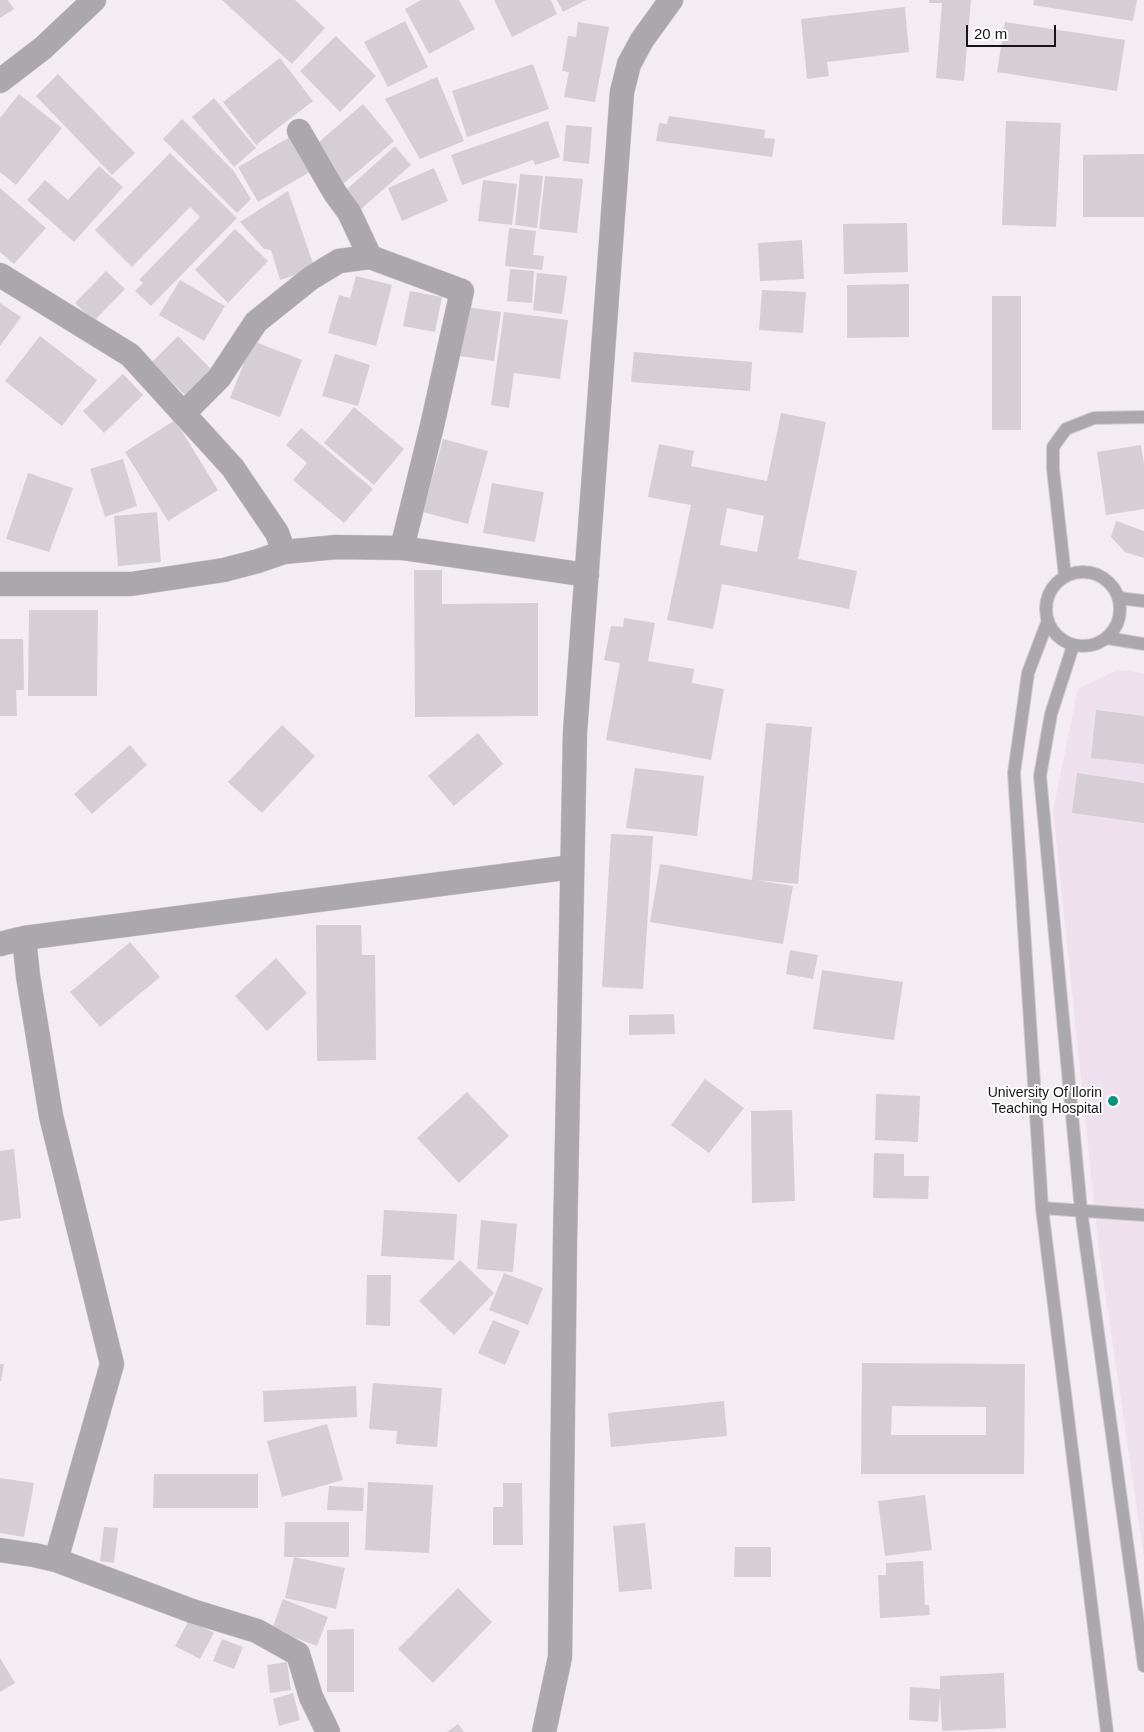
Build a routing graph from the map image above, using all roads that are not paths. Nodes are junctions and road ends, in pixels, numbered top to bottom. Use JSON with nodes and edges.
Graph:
{"nodes":[{"id":1,"x":94,"y":0,"type":"edge"},
{"id":2,"x":670,"y":0,"type":"edge"},
{"id":3,"x":0,"y":81,"type":"edge"},
{"id":4,"x":299,"y":131,"type":"dead end"},
{"id":5,"x":370,"y":257,"type":"junction"},
{"id":6,"x":0,"y":275,"type":"edge"},
{"id":7,"x":184,"y":413,"type":"junction"},
{"id":8,"x":1144,"y":417,"type":"edge"},
{"id":9,"x":402,"y":548,"type":"junction"},
{"id":10,"x":284,"y":552,"type":"junction"},
{"id":11,"x":587,"y":575,"type":"junction"},
{"id":12,"x":1065,"y":576,"type":"junction"},
{"id":13,"x":0,"y":584,"type":"edge"},
{"id":14,"x":1119,"y":598,"type":"junction"},
{"id":15,"x":1144,"y":601,"type":"edge"},
{"id":16,"x":1047,"y":623,"type":"junction"},
{"id":17,"x":1107,"y":638,"type":"junction"},
{"id":18,"x":1144,"y":644,"type":"edge"},
{"id":19,"x":1073,"y":646,"type":"junction"},
{"id":20,"x":572,"y":867,"type":"junction"},
{"id":21,"x":24,"y":938,"type":"junction"},
{"id":22,"x":0,"y":944,"type":"edge"},
{"id":23,"x":1042,"y":1208,"type":"junction"},
{"id":24,"x":1080,"y":1210,"type":"junction"},
{"id":25,"x":1144,"y":1215,"type":"edge"},
{"id":26,"x":0,"y":1550,"type":"edge"},
{"id":27,"x":56,"y":1560,"type":"junction"},
{"id":28,"x":1144,"y":1666,"type":"edge"},
{"id":29,"x":328,"y":1732,"type":"edge"},
{"id":30,"x":544,"y":1732,"type":"edge"},
{"id":31,"x":1108,"y":1732,"type":"edge"}],
"edges":[{"from":1,"to":3,"type":"street"},
{"from":2,"to":11,"type":"street"},
{"from":4,"to":5,"type":"street"},
{"from":5,"to":7,"type":"street"},
{"from":5,"to":9,"type":"street"},
{"from":6,"to":7,"type":"street"},
{"from":7,"to":10,"type":"street"},
{"from":8,"to":12,"type":"lane"},
{"from":9,"to":10,"type":"street"},
{"from":9,"to":11,"type":"street"},
{"from":10,"to":13,"type":"street"},
{"from":11,"to":20,"type":"street"},
{"from":12,"to":14,"type":"lane"},
{"from":12,"to":16,"type":"lane"},
{"from":14,"to":15,"type":"lane"},
{"from":14,"to":17,"type":"lane"},
{"from":16,"to":19,"type":"lane"},
{"from":16,"to":23,"type":"lane"},
{"from":17,"to":18,"type":"lane"},
{"from":17,"to":19,"type":"lane"},
{"from":19,"to":24,"type":"lane"},
{"from":20,"to":21,"type":"street"},
{"from":20,"to":30,"type":"street"},
{"from":21,"to":22,"type":"street"},
{"from":21,"to":27,"type":"street"},
{"from":23,"to":24,"type":"lane"},
{"from":23,"to":31,"type":"lane"},
{"from":24,"to":25,"type":"lane"},
{"from":24,"to":28,"type":"lane"},
{"from":26,"to":27,"type":"street"},
{"from":27,"to":29,"type":"street"}]}
